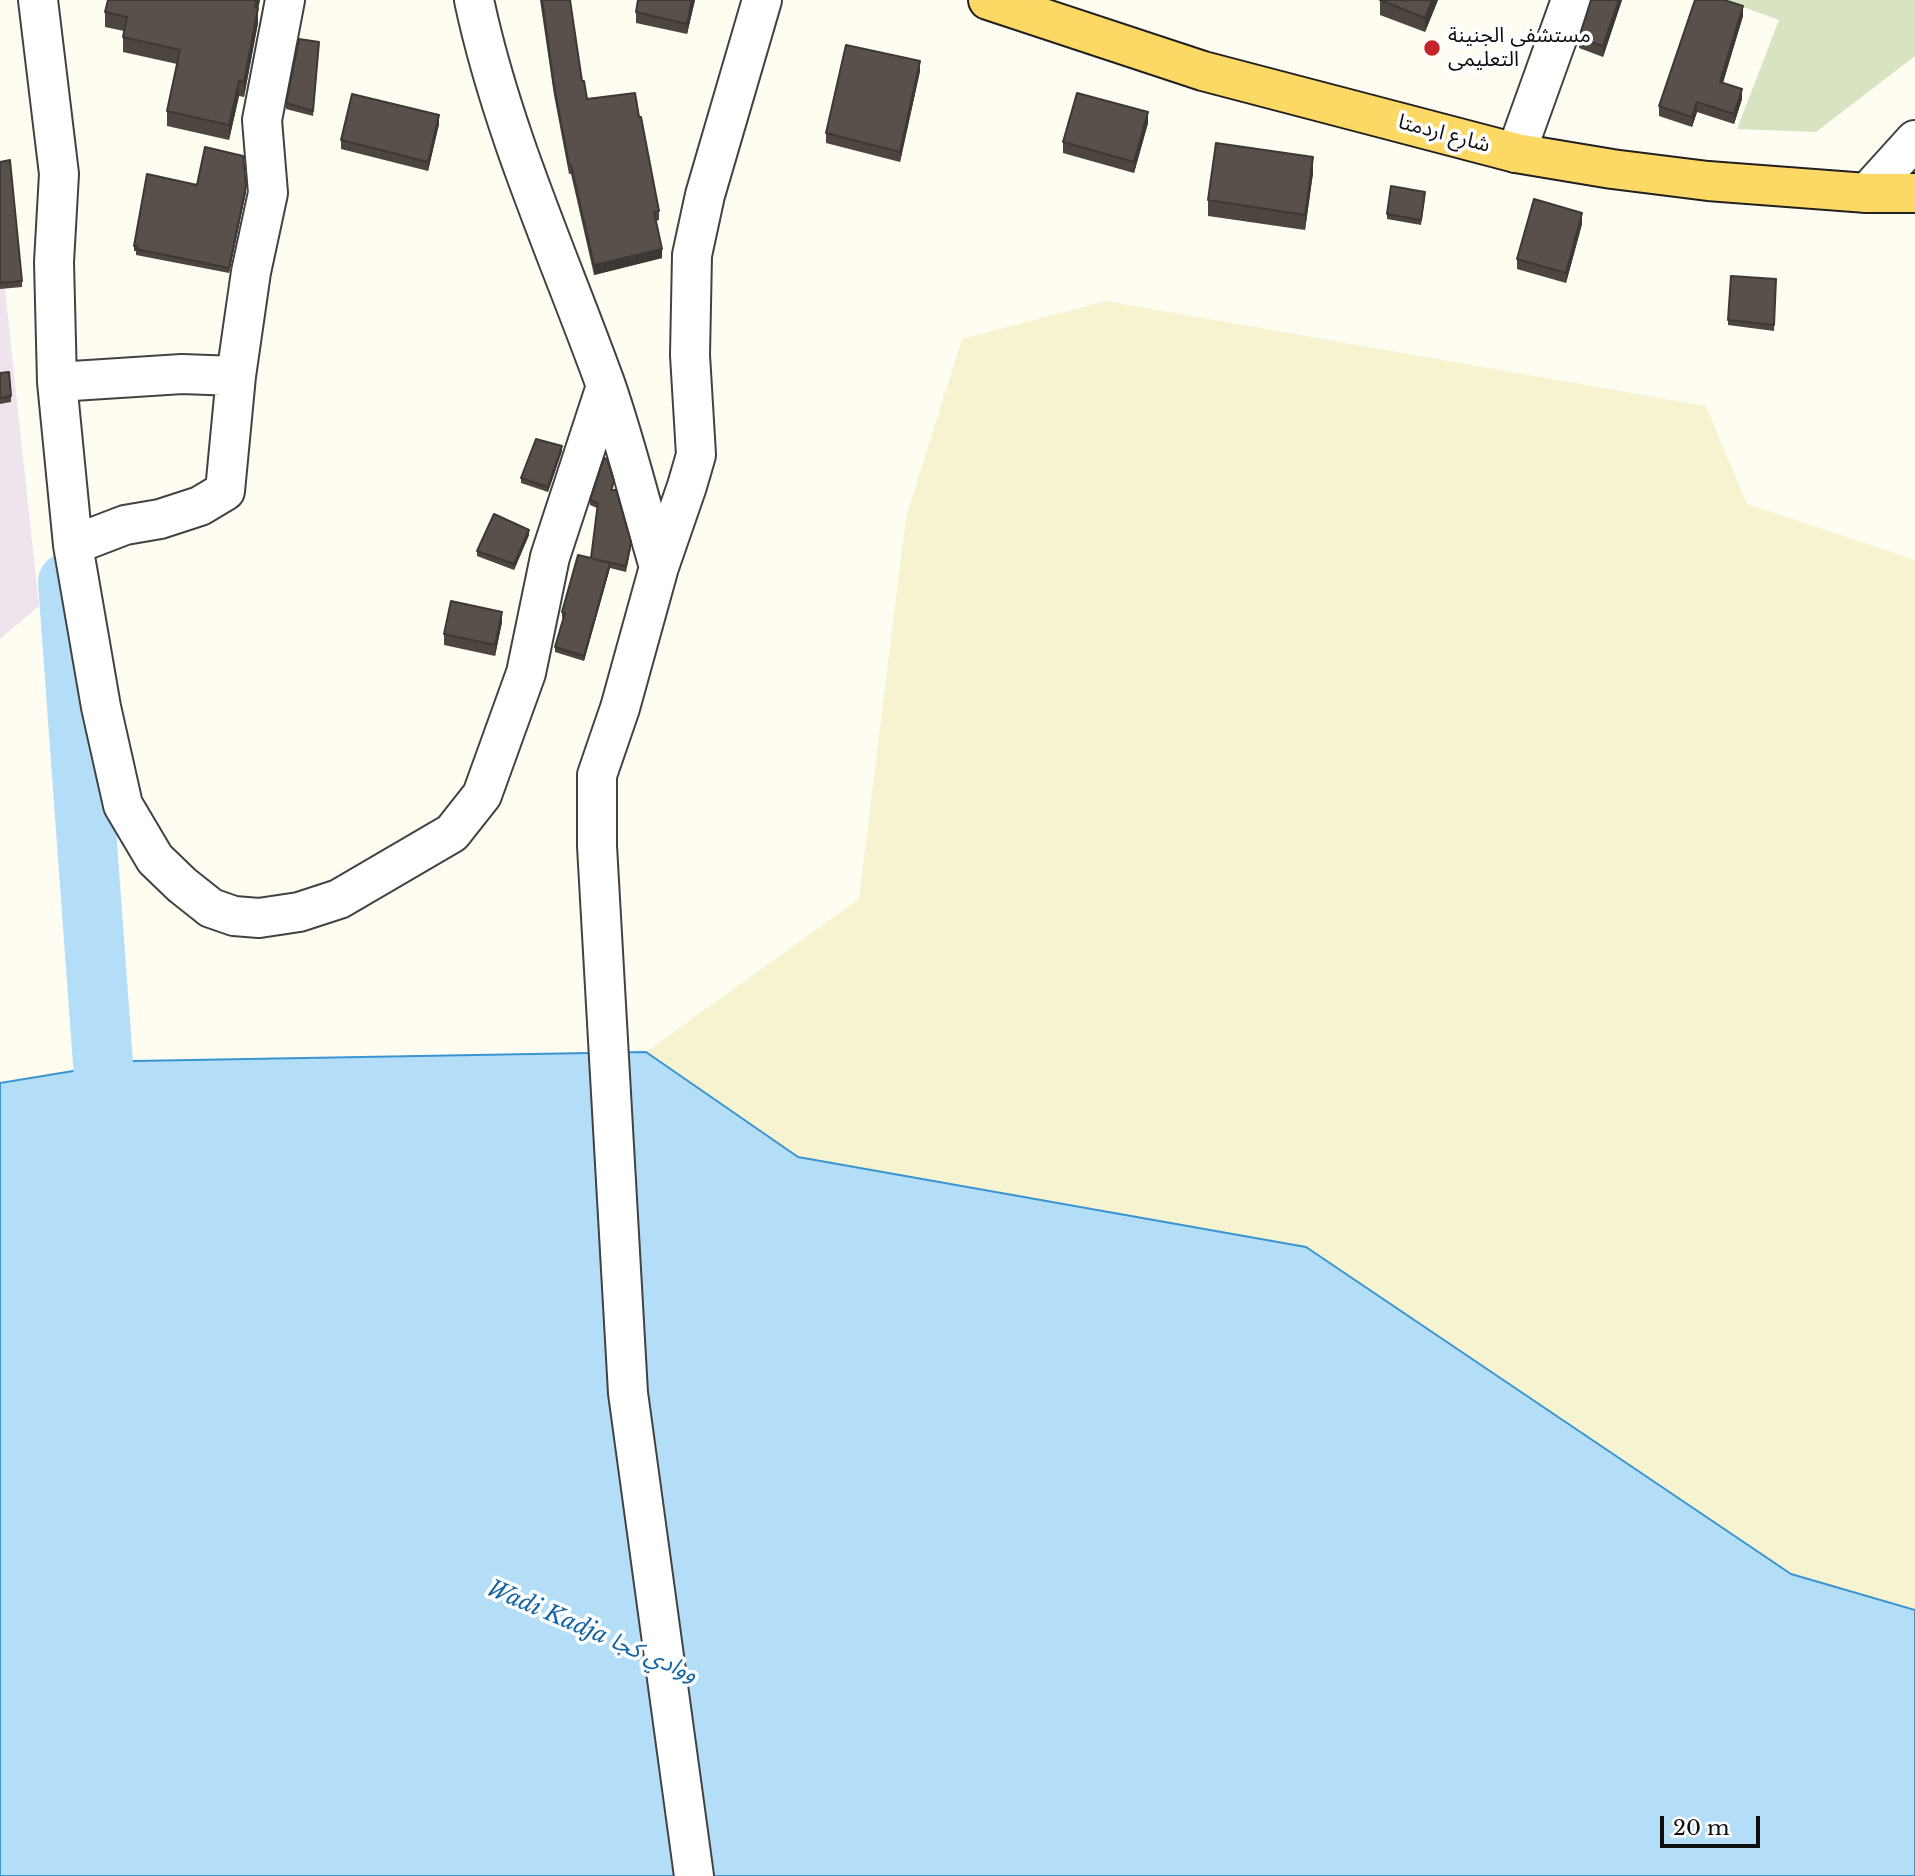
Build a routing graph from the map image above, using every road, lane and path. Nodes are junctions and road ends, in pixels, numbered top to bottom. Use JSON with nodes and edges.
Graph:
{"nodes":[{"id":1,"x":38,"y":0,"type":"edge"},
{"id":2,"x":285,"y":0,"type":"edge"},
{"id":3,"x":474,"y":0,"type":"edge"},
{"id":4,"x":762,"y":0,"type":"edge"},
{"id":5,"x":988,"y":0,"type":"edge"},
{"id":6,"x":1571,"y":0,"type":"edge"},
{"id":7,"x":1915,"y":140,"type":"edge"},
{"id":8,"x":1516,"y":153,"type":"junction"},
{"id":9,"x":1867,"y":193,"type":"junction"},
{"id":10,"x":1915,"y":193,"type":"edge"},
{"id":11,"x":236,"y":376,"type":"junction"},
{"id":12,"x":57,"y":382,"type":"junction"},
{"id":13,"x":606,"y":386,"type":"junction"},
{"id":14,"x":73,"y":545,"type":"junction"},
{"id":15,"x":659,"y":567,"type":"junction"},
{"id":16,"x":694,"y":1876,"type":"edge"}],
"edges":[{"from":1,"to":12,"type":"street"},
{"from":2,"to":11,"type":"street"},
{"from":3,"to":13,"type":"street"},
{"from":4,"to":15,"type":"street"},
{"from":5,"to":8,"type":"main road","name":"شارع اردمتا"},
{"from":6,"to":8,"type":"street"},
{"from":7,"to":9,"type":"street"},
{"from":8,"to":9,"type":"main road","name":"شارع اردمتا"},
{"from":9,"to":10,"type":"main road","name":"شارع اردمتا"},
{"from":11,"to":12,"type":"street"},
{"from":11,"to":14,"type":"street"},
{"from":12,"to":14,"type":"street"},
{"from":13,"to":14,"type":"street"},
{"from":13,"to":15,"type":"street"},
{"from":15,"to":16,"type":"street"}]}
